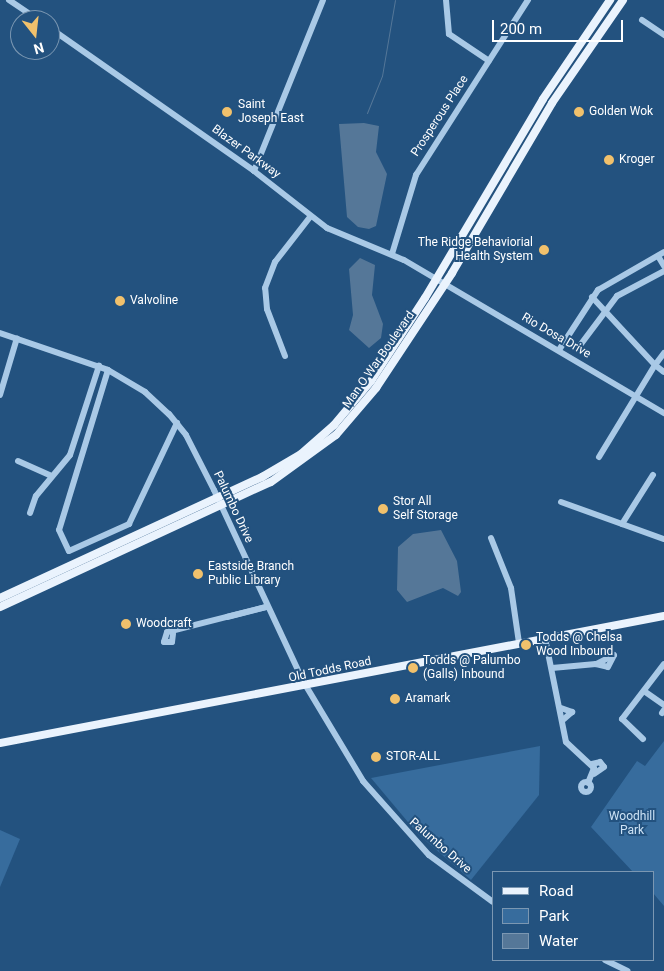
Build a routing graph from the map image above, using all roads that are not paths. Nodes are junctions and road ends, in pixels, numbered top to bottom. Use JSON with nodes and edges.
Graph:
{"nodes":[{"id":1,"x":8,"y":0,"type":"edge"},
{"id":2,"x":323,"y":0,"type":"edge"},
{"id":3,"x":446,"y":0,"type":"edge"},
{"id":4,"x":528,"y":0,"type":"edge"},
{"id":5,"x":610,"y":0,"type":"edge"},
{"id":6,"x":624,"y":0,"type":"edge"},
{"id":7,"x":24,"y":10,"type":"edge"},
{"id":8,"x":642,"y":20,"type":"dead end"},
{"id":9,"x":60,"y":35,"type":"edge"},
{"id":10,"x":664,"y":35,"type":"edge"},
{"id":11,"x":489,"y":61,"type":"junction"},
{"id":12,"x":254,"y":171,"type":"junction"},
{"id":13,"x":310,"y":217,"type":"junction"},
{"id":14,"x":392,"y":254,"type":"junction"},
{"id":15,"x":661,"y":254,"type":"edge"},
{"id":16,"x":664,"y":266,"type":"edge"},
{"id":17,"x":664,"y":271,"type":"edge"},
{"id":18,"x":437,"y":280,"type":"junction"},
{"id":19,"x":444,"y":284,"type":"junction"},
{"id":20,"x":592,"y":296,"type":"junction"},
{"id":21,"x":604,"y":308,"type":"junction"},
{"id":22,"x":0,"y":333,"type":"edge"},
{"id":23,"x":17,"y":338,"type":"junction"},
{"id":24,"x":578,"y":348,"type":"dead end"},
{"id":25,"x":559,"y":350,"type":"junction"},
{"id":26,"x":664,"y":354,"type":"edge"},
{"id":27,"x":285,"y":356,"type":"dead end"},
{"id":28,"x":655,"y":365,"type":"junction"},
{"id":29,"x":99,"y":366,"type":"junction"},
{"id":30,"x":108,"y":370,"type":"junction"},
{"id":31,"x":664,"y":372,"type":"edge"},
{"id":32,"x":0,"y":395,"type":"edge"},
{"id":33,"x":635,"y":395,"type":"junction"},
{"id":34,"x":664,"y":413,"type":"edge"},
{"id":35,"x":177,"y":423,"type":"junction"},
{"id":36,"x":598,"y":457,"type":"dead end"},
{"id":37,"x":18,"y":462,"type":"dead end"},
{"id":38,"x":50,"y":475,"type":"junction"},
{"id":39,"x":653,"y":475,"type":"dead end"},
{"id":40,"x":218,"y":498,"type":"junction"},
{"id":41,"x":561,"y":502,"type":"dead end"},
{"id":42,"x":221,"y":506,"type":"junction"},
{"id":43,"x":30,"y":513,"type":"dead end"},
{"id":44,"x":622,"y":524,"type":"junction"},
{"id":45,"x":491,"y":538,"type":"dead end"},
{"id":46,"x":664,"y":539,"type":"edge"},
{"id":47,"x":0,"y":598,"type":"edge"},
{"id":48,"x":0,"y":607,"type":"edge"},
{"id":49,"x":266,"y":607,"type":"junction"},
{"id":50,"x":664,"y":616,"type":"edge"},
{"id":51,"x":173,"y":634,"type":"dead end"},
{"id":52,"x":545,"y":638,"type":"junction"},
{"id":53,"x":519,"y":643,"type":"junction"},
{"id":54,"x":596,"y":664,"type":"dead end"},
{"id":55,"x":664,"y":664,"type":"edge"},
{"id":56,"x":552,"y":668,"type":"junction"},
{"id":57,"x":306,"y":687,"type":"junction"},
{"id":58,"x":644,"y":691,"type":"junction"},
{"id":59,"x":664,"y":705,"type":"edge"},
{"id":60,"x":643,"y":739,"type":"dead end"},
{"id":61,"x":0,"y":743,"type":"edge"},
{"id":62,"x":588,"y":783,"type":"dead end"},
{"id":63,"x":492,"y":901,"type":"edge"},
{"id":64,"x":607,"y":961,"type":"edge"},
{"id":65,"x":628,"y":971,"type":"edge"}],
"edges":[{"from":1,"to":7,"type":"street"},
{"from":2,"to":12,"type":"street"},
{"from":3,"to":11,"type":"street"},
{"from":4,"to":11,"type":"street","name":"Prosperous Place"},
{"from":5,"to":18,"type":"main road","name":"Man O War Boulevard"},
{"from":6,"to":19,"type":"main road","name":"Man O War Boulevard"},
{"from":8,"to":10,"type":"street"},
{"from":9,"to":12,"type":"street","name":"Blazer Parkway"},
{"from":11,"to":14,"type":"street","name":"Prosperous Place"},
{"from":12,"to":13,"type":"street","name":"Blazer Parkway"},
{"from":13,"to":14,"type":"street","name":"Blazer Parkway"},
{"from":13,"to":27,"type":"street"},
{"from":14,"to":18,"type":"street","name":"Blazer Parkway"},
{"from":15,"to":16,"type":"street"},
{"from":15,"to":20,"type":"street"},
{"from":17,"to":21,"type":"street"},
{"from":18,"to":19,"type":"street","name":"Rio Dosa Drive"},
{"from":18,"to":40,"type":"main road","name":"Man O War Boulevard"},
{"from":19,"to":25,"type":"street","name":"Rio Dosa Drive"},
{"from":19,"to":42,"type":"main road","name":"Man O War Boulevard"},
{"from":20,"to":21,"type":"street"},
{"from":20,"to":25,"type":"street"},
{"from":21,"to":24,"type":"street"},
{"from":21,"to":28,"type":"street"},
{"from":22,"to":23,"type":"street","name":"Palumbo Drive"},
{"from":23,"to":29,"type":"street","name":"Palumbo Drive"},
{"from":23,"to":32,"type":"street"},
{"from":25,"to":33,"type":"street","name":"Rio Dosa Drive"},
{"from":26,"to":28,"type":"street"},
{"from":28,"to":31,"type":"street"},
{"from":28,"to":33,"type":"street"},
{"from":29,"to":30,"type":"street","name":"Palumbo Drive"},
{"from":29,"to":38,"type":"street"},
{"from":30,"to":35,"type":"street","name":"Palumbo Drive"},
{"from":30,"to":35,"type":"street"},
{"from":33,"to":34,"type":"street","name":"Rio Dosa Drive"},
{"from":33,"to":36,"type":"street"},
{"from":35,"to":40,"type":"street","name":"Palumbo Drive"},
{"from":37,"to":38,"type":"street"},
{"from":38,"to":43,"type":"street"},
{"from":39,"to":44,"type":"street"},
{"from":40,"to":42,"type":"street","name":"Palumbo Drive"},
{"from":40,"to":47,"type":"main road","name":"Man O War Boulevard"},
{"from":41,"to":44,"type":"street"},
{"from":42,"to":48,"type":"main road","name":"Man O War Boulevard"},
{"from":42,"to":49,"type":"street","name":"Palumbo Drive"},
{"from":44,"to":46,"type":"street"},
{"from":45,"to":53,"type":"street"},
{"from":49,"to":51,"type":"street"},
{"from":49,"to":57,"type":"street","name":"Palumbo Drive"},
{"from":50,"to":52,"type":"main road","name":"Old Todds Road"},
{"from":52,"to":53,"type":"main road","name":"Old Todds Road"},
{"from":52,"to":56,"type":"street"},
{"from":53,"to":57,"type":"main road","name":"Old Todds Road"},
{"from":54,"to":56,"type":"street"},
{"from":55,"to":58,"type":"street"},
{"from":56,"to":62,"type":"street"},
{"from":57,"to":61,"type":"main road","name":"Old Todds Road"},
{"from":57,"to":63,"type":"street","name":"Palumbo Drive"},
{"from":58,"to":59,"type":"street"},
{"from":58,"to":60,"type":"street"},
{"from":64,"to":65,"type":"street"}]}
